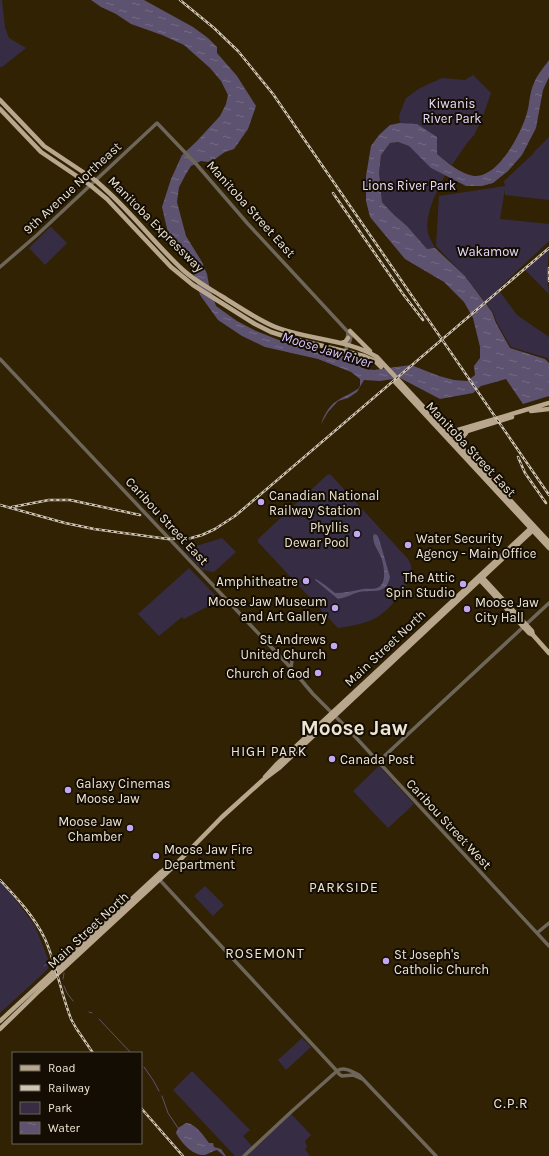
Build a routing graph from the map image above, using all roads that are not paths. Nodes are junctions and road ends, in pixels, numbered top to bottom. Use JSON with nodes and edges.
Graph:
{"nodes":[{"id":1,"x":0,"y":100,"type":"edge"},
{"id":2,"x":0,"y":109,"type":"edge"},
{"id":3,"x":157,"y":123,"type":"joint"},
{"id":4,"x":95,"y":180,"type":"junction"},
{"id":5,"x":90,"y":185,"type":"junction"},
{"id":6,"x":0,"y":267,"type":"edge"},
{"id":7,"x":328,"y":310,"type":"junction"},
{"id":8,"x":350,"y":332,"type":"junction"},
{"id":9,"x":348,"y":338,"type":"junction"},
{"id":10,"x":340,"y":343,"type":"junction"},
{"id":11,"x":348,"y":345,"type":"junction"},
{"id":12,"x":346,"y":351,"type":"junction"},
{"id":13,"x":0,"y":359,"type":"edge"},
{"id":14,"x":378,"y":361,"type":"junction"},
{"id":15,"x":399,"y":384,"type":"junction"},
{"id":16,"x":549,"y":403,"type":"edge"},
{"id":17,"x":549,"y":408,"type":"edge"},
{"id":18,"x":441,"y":428,"type":"junction"},
{"id":19,"x":470,"y":430,"type":"junction"},
{"id":20,"x":454,"y":432,"type":"junction"},
{"id":21,"x":449,"y":437,"type":"junction"},
{"id":22,"x":465,"y":453,"type":"junction"},
{"id":23,"x":532,"y":529,"type":"junction"},
{"id":24,"x":549,"y":542,"type":"edge"},
{"id":25,"x":549,"y":548,"type":"edge"},
{"id":26,"x":480,"y":578,"type":"junction"},
{"id":27,"x":549,"y":603,"type":"edge"},
{"id":28,"x":524,"y":626,"type":"junction"},
{"id":29,"x":549,"y":652,"type":"edge"},
{"id":30,"x":292,"y":660,"type":"dead end"},
{"id":31,"x":291,"y":668,"type":"junction"},
{"id":32,"x":334,"y":714,"type":"junction"},
{"id":33,"x":378,"y":762,"type":"junction"},
{"id":34,"x":158,"y":878,"type":"junction"},
{"id":35,"x":549,"y":923,"type":"edge"},
{"id":36,"x":537,"y":933,"type":"junction"},
{"id":37,"x":549,"y":946,"type":"edge"},
{"id":38,"x":0,"y":1021,"type":"edge"},
{"id":39,"x":0,"y":1029,"type":"edge"},
{"id":40,"x":348,"y":1070,"type":"junction"},
{"id":41,"x":338,"y":1071,"type":"junction"},
{"id":42,"x":347,"y":1075,"type":"junction"},
{"id":43,"x":362,"y":1079,"type":"junction"},
{"id":44,"x":244,"y":1156,"type":"edge"},
{"id":45,"x":436,"y":1156,"type":"edge"}],
"edges":[{"from":1,"to":4,"type":"main road","name":"Manitoba Expressway"},
{"from":2,"to":5,"type":"main road","name":"Manitoba Expressway"},
{"from":3,"to":4,"type":"street","name":"9th Avenue Northeast"},
{"from":3,"to":7,"type":"street","name":"Manitoba Street East"},
{"from":4,"to":5,"type":"street","name":"9th Avenue Northeast"},
{"from":4,"to":10,"type":"main road","name":"Manitoba Expressway"},
{"from":5,"to":6,"type":"street","name":"9th Avenue Northeast"},
{"from":5,"to":12,"type":"main road","name":"Manitoba Expressway"},
{"from":7,"to":8,"type":"street","name":"Manitoba Street East"},
{"from":7,"to":9,"type":"street","name":"Manitoba Street East"},
{"from":8,"to":11,"type":"street"},
{"from":8,"to":14,"type":"main road","name":"Manitoba Street East"},
{"from":9,"to":10,"type":"main road"},
{"from":9,"to":11,"type":"street"},
{"from":10,"to":11,"type":"main road","name":"Manitoba Expressway"},
{"from":11,"to":12,"type":"street"},
{"from":11,"to":14,"type":"main road","name":"Manitoba Expressway"},
{"from":12,"to":14,"type":"main road","name":"Manitoba Expressway"},
{"from":13,"to":31,"type":"street","name":"Caribou Street East"},
{"from":14,"to":15,"type":"main road","name":"Manitoba Street East"},
{"from":15,"to":18,"type":"main road","name":"Manitoba Street East"},
{"from":15,"to":21,"type":"main road","name":"Manitoba Street East"},
{"from":16,"to":20,"type":"main road"},
{"from":17,"to":19,"type":"main road"},
{"from":18,"to":20,"type":"main road"},
{"from":18,"to":21,"type":"main road","name":"Manitoba Street East"},
{"from":19,"to":21,"type":"main road"},
{"from":19,"to":22,"type":"main road"},
{"from":20,"to":21,"type":"main road"},
{"from":21,"to":22,"type":"main road","name":"Manitoba Street East"},
{"from":21,"to":23,"type":"main road","name":"Manitoba Street East"},
{"from":22,"to":23,"type":"main road","name":"Manitoba Street East"},
{"from":23,"to":24,"type":"main road"},
{"from":23,"to":25,"type":"main road"},
{"from":23,"to":26,"type":"main road","name":"Main Street North"},
{"from":26,"to":28,"type":"main road"},
{"from":26,"to":32,"type":"main road","name":"Main Street North"},
{"from":27,"to":28,"type":"street"},
{"from":28,"to":29,"type":"main road"},
{"from":28,"to":33,"type":"street"},
{"from":30,"to":31,"type":"street"},
{"from":31,"to":32,"type":"street","name":"Caribou Street East"},
{"from":32,"to":33,"type":"street","name":"Caribou Street West"},
{"from":32,"to":34,"type":"main road","name":"Main Street North"},
{"from":33,"to":36,"type":"street","name":"Caribou Street West"},
{"from":34,"to":38,"type":"main road","name":"Main Street North"},
{"from":34,"to":39,"type":"main road","name":"Main Street North"},
{"from":34,"to":41,"type":"street"},
{"from":35,"to":36,"type":"street"},
{"from":36,"to":37,"type":"street","name":"Caribou Street West"},
{"from":40,"to":41,"type":"street"},
{"from":40,"to":42,"type":"street"},
{"from":40,"to":43,"type":"street"},
{"from":41,"to":42,"type":"street"},
{"from":41,"to":44,"type":"street"},
{"from":42,"to":43,"type":"street"},
{"from":43,"to":45,"type":"street"}]}
